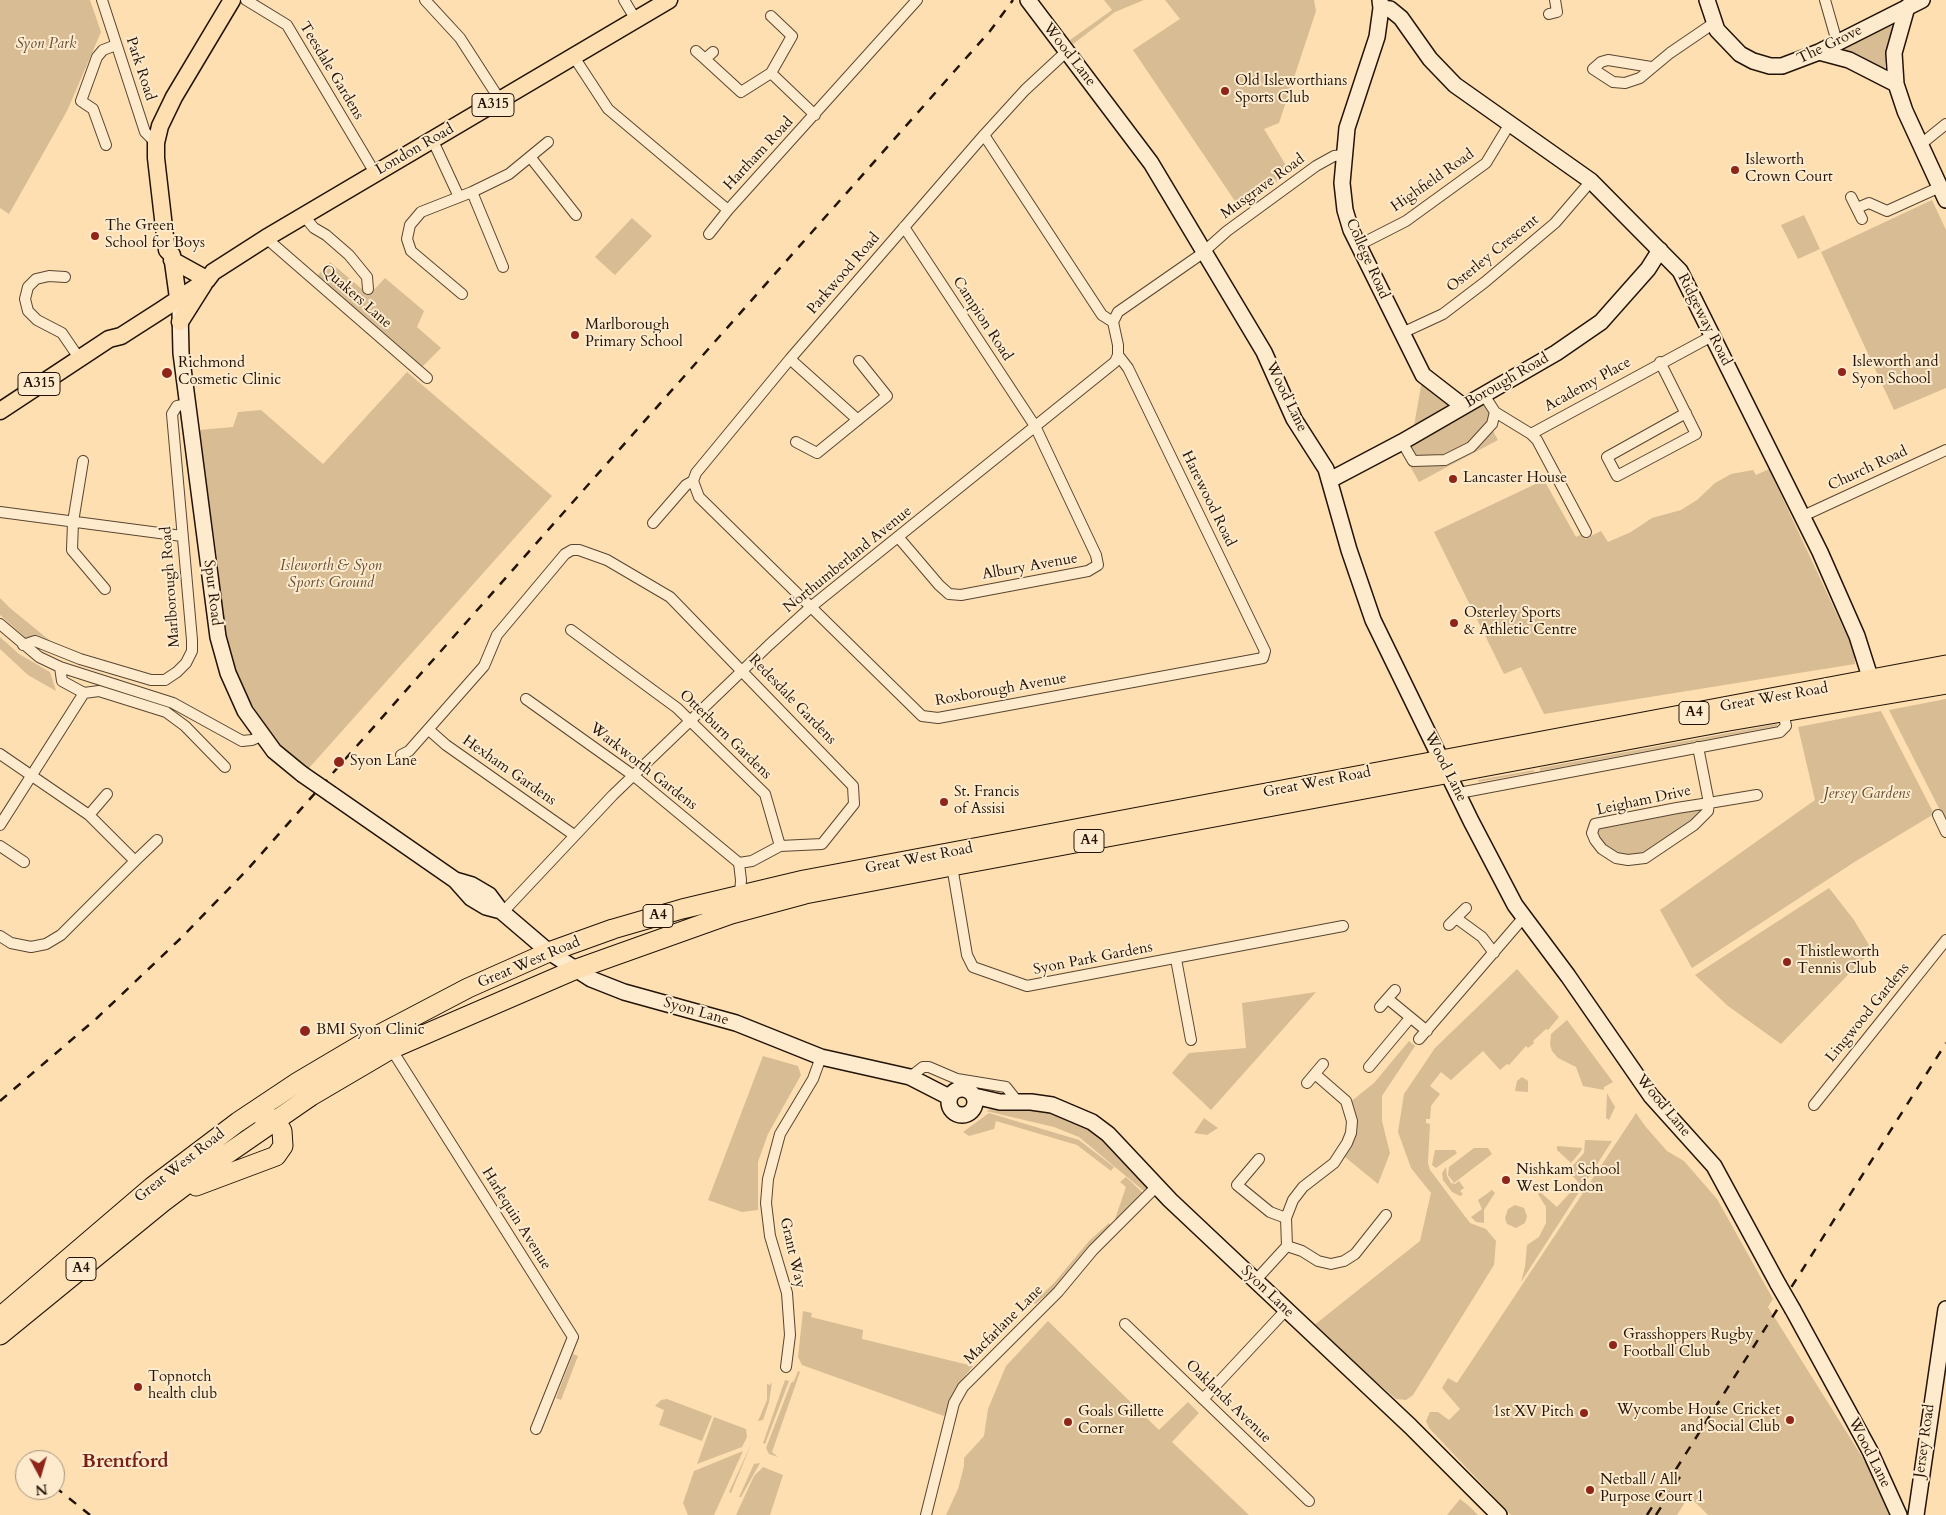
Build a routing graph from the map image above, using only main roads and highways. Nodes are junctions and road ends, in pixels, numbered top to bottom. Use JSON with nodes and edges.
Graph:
{"nodes":[{"id":1,"x":232,"y":0,"type":"edge"},
{"id":2,"x":669,"y":0,"type":"edge"},
{"id":3,"x":170,"y":255,"type":"junction"},
{"id":4,"x":207,"y":276,"type":"junction"},
{"id":5,"x":174,"y":296,"type":"junction"},
{"id":6,"x":180,"y":328,"type":"road end"},
{"id":7,"x":0,"y":411,"type":"edge"},
{"id":8,"x":1946,"y":666,"type":"edge"},
{"id":9,"x":1946,"y":684,"type":"edge"},
{"id":10,"x":1445,"y":767,"type":"junction"},
{"id":11,"x":676,"y":933,"type":"junction"},
{"id":12,"x":548,"y":952,"type":"junction"},
{"id":13,"x":574,"y":970,"type":"junction"},
{"id":14,"x":452,"y":996,"type":"junction"},
{"id":15,"x":386,"y":1041,"type":"junction"},
{"id":16,"x":275,"y":1119,"type":"junction"},
{"id":17,"x":238,"y":1122,"type":"junction"},
{"id":18,"x":163,"y":1202,"type":"junction"},
{"id":19,"x":0,"y":1317,"type":"edge"},
{"id":20,"x":0,"y":1335,"type":"edge"}],
"edges":[{"from":1,"to":3,"type":"main road"},
{"from":2,"to":4,"type":"main road","name":"London Road","number":"A315"},
{"from":3,"to":4,"type":"main road"},
{"from":3,"to":5,"type":"main road"},
{"from":4,"to":5,"type":"main road","name":"London Road","number":"A315"},
{"from":4,"to":6,"type":"main road"},
{"from":5,"to":7,"type":"main road","name":"London Road","number":"A315"},
{"from":8,"to":10,"type":"highway","name":"Great West Road","number":"A4"},
{"from":9,"to":10,"type":"highway","name":"Great West Road","number":"A4"},
{"from":10,"to":11,"type":"highway","name":"Great West Road","number":"A4"},
{"from":10,"to":12,"type":"highway","name":"Great West Road","number":"A4"},
{"from":11,"to":12,"type":"highway","number":"A4"},
{"from":11,"to":13,"type":"highway","name":"Great West Road","number":"A4"},
{"from":12,"to":14,"type":"highway","name":"Great West Road","number":"A4"},
{"from":13,"to":14,"type":"highway","number":"A4"},
{"from":13,"to":15,"type":"highway","name":"Great West Road","number":"A4"},
{"from":14,"to":15,"type":"highway","name":"Great West Road","number":"A4"},
{"from":15,"to":16,"type":"highway","name":"Great West Road","number":"A4"},
{"from":15,"to":17,"type":"highway","name":"Great West Road","number":"A4"},
{"from":16,"to":17,"type":"highway"},
{"from":16,"to":18,"type":"highway","name":"Great West Road","number":"A4"},
{"from":16,"to":18,"type":"highway"},
{"from":17,"to":19,"type":"highway","name":"Great West Road","number":"A4"},
{"from":18,"to":20,"type":"highway","name":"Great West Road","number":"A4"}]}
